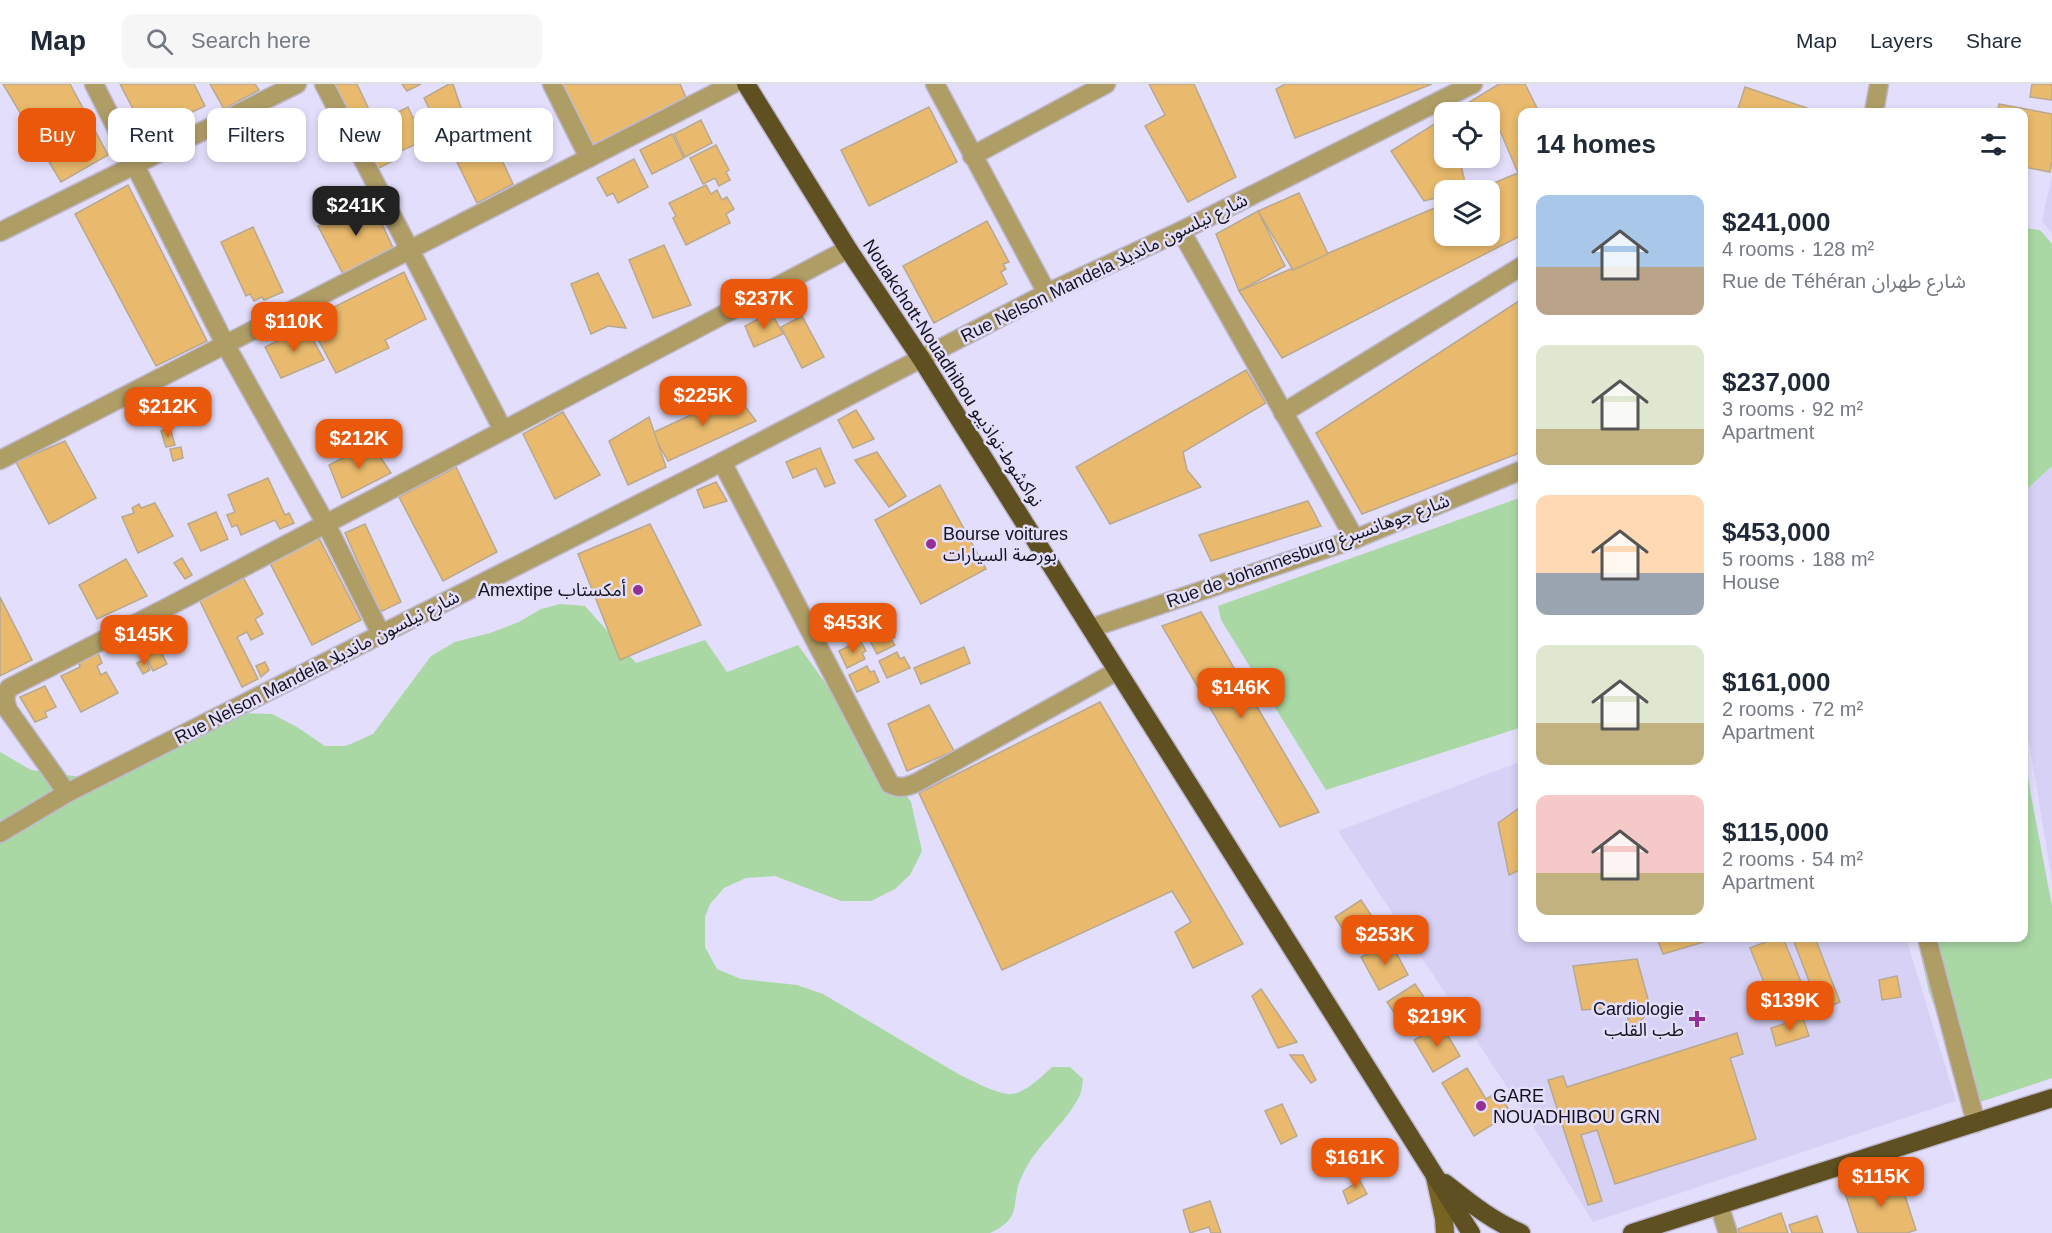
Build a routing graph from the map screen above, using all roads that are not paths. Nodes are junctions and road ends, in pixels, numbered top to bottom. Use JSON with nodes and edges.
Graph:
{"nodes":[{"id":1,"x":94,"y":84,"type":"edge"},
{"id":2,"x":297,"y":84,"type":"edge"},
{"id":3,"x":324,"y":84,"type":"edge"},
{"id":4,"x":552,"y":84,"type":"edge"},
{"id":5,"x":733,"y":84,"type":"edge"},
{"id":6,"x":746,"y":84,"type":"edge"},
{"id":7,"x":935,"y":84,"type":"edge"},
{"id":8,"x":1473,"y":84,"type":"edge"},
{"id":9,"x":1879,"y":84,"type":"edge"},
{"id":10,"x":1100,"y":86,"type":"edge"},
{"id":11,"x":1875,"y":108,"type":"edge"},
{"id":12,"x":972,"y":156,"type":"junction"},
{"id":13,"x":589,"y":158,"type":"junction"},
{"id":14,"x":136,"y":165,"type":"junction"},
{"id":15,"x":1181,"y":231,"type":"junction"},
{"id":16,"x":0,"y":232,"type":"edge"},
{"id":17,"x":410,"y":249,"type":"junction"},
{"id":18,"x":848,"y":249,"type":"junction"},
{"id":19,"x":1518,"y":268,"type":"edge"},
{"id":20,"x":1047,"y":293,"type":"junction"},
{"id":21,"x":225,"y":344,"type":"junction"},
{"id":22,"x":922,"y":360,"type":"junction"},
{"id":23,"x":1283,"y":413,"type":"junction"},
{"id":24,"x":503,"y":430,"type":"junction"},
{"id":25,"x":0,"y":460,"type":"edge"},
{"id":26,"x":722,"y":462,"type":"junction"},
{"id":27,"x":1518,"y":472,"type":"edge"},
{"id":28,"x":326,"y":524,"type":"junction"},
{"id":29,"x":1355,"y":539,"type":"junction"},
{"id":30,"x":1091,"y":628,"type":"junction"},
{"id":31,"x":381,"y":634,"type":"junction"},
{"id":32,"x":1117,"y":671,"type":"junction"},
{"id":33,"x":67,"y":793,"type":"junction"},
{"id":34,"x":0,"y":833,"type":"edge"},
{"id":35,"x":1928,"y":942,"type":"edge"},
{"id":36,"x":2052,"y":1098,"type":"edge"},
{"id":37,"x":1976,"y":1123,"type":"junction"},
{"id":38,"x":1435,"y":1175,"type":"junction"},
{"id":39,"x":1719,"y":1205,"type":"junction"},
{"id":40,"x":1445,"y":1233,"type":"edge"},
{"id":41,"x":1471,"y":1233,"type":"edge"},
{"id":42,"x":1521,"y":1233,"type":"edge"},
{"id":43,"x":1632,"y":1233,"type":"edge"},
{"id":44,"x":1728,"y":1233,"type":"edge"}],
"edges":[{"from":1,"to":14,"type":"street"},
{"from":2,"to":14,"type":"street"},
{"from":3,"to":17,"type":"street"},
{"from":4,"to":13,"type":"street"},
{"from":5,"to":13,"type":"street"},
{"from":6,"to":18,"type":"highway","name":"Nouakchott-Nouadhibou نواكشوط-نواذيبو"},
{"from":7,"to":12,"type":"street"},
{"from":8,"to":15,"type":"street","name":"Rue Nelson Mandela شارع نيلسون مانديلا"},
{"from":9,"to":11,"type":"street"},
{"from":10,"to":12,"type":"street"},
{"from":12,"to":20,"type":"street"},
{"from":13,"to":17,"type":"street"},
{"from":14,"to":16,"type":"street"},
{"from":14,"to":21,"type":"street"},
{"from":15,"to":20,"type":"street","name":"Rue Nelson Mandela شارع نيلسون مانديلا"},
{"from":15,"to":23,"type":"street"},
{"from":17,"to":21,"type":"street"},
{"from":17,"to":24,"type":"street"},
{"from":18,"to":22,"type":"highway","name":"Nouakchott-Nouadhibou نواكشوط-نواذيبو"},
{"from":18,"to":24,"type":"street"},
{"from":19,"to":23,"type":"street"},
{"from":20,"to":22,"type":"street","name":"Rue Nelson Mandela شارع نيلسون مانديلا"},
{"from":21,"to":25,"type":"street"},
{"from":21,"to":28,"type":"street"},
{"from":22,"to":26,"type":"street","name":"Rue Nelson Mandela شارع نيلسون مانديلا"},
{"from":22,"to":30,"type":"highway","name":"Nouakchott-Nouadhibou نواكشوط-نواذيبو"},
{"from":23,"to":29,"type":"street"},
{"from":24,"to":28,"type":"street"},
{"from":26,"to":31,"type":"street","name":"Rue Nelson Mandela شارع نيلسون مانديلا"},
{"from":26,"to":32,"type":"street"},
{"from":27,"to":29,"type":"street","name":"Rue de Johannesburg شارع جوهانسبرغ"},
{"from":28,"to":31,"type":"street"},
{"from":28,"to":33,"type":"street"},
{"from":29,"to":30,"type":"street","name":"Rue de Johannesburg شارع جوهانسبرغ"},
{"from":30,"to":32,"type":"highway","name":"Nouakchott-Nouadhibou نواكشوط-نواذيبو"},
{"from":31,"to":33,"type":"street","name":"Rue Nelson Mandela شارع نيلسون مانديلا"},
{"from":32,"to":38,"type":"highway","name":"Nouakchott-Nouadhibou نواكشوط-نواذيبو"},
{"from":33,"to":34,"type":"street","name":"Rue Nelson Mandela شارع نيلسون مانديلا"},
{"from":35,"to":37,"type":"street"},
{"from":36,"to":37,"type":"highway"},
{"from":37,"to":39,"type":"highway"},
{"from":38,"to":40,"type":"main road"},
{"from":38,"to":41,"type":"highway","name":"Nouakchott-Nouadhibou نواكشوط-نواذيبو"},
{"from":38,"to":42,"type":"highway"},
{"from":39,"to":43,"type":"highway"},
{"from":39,"to":44,"type":"street"}]}
